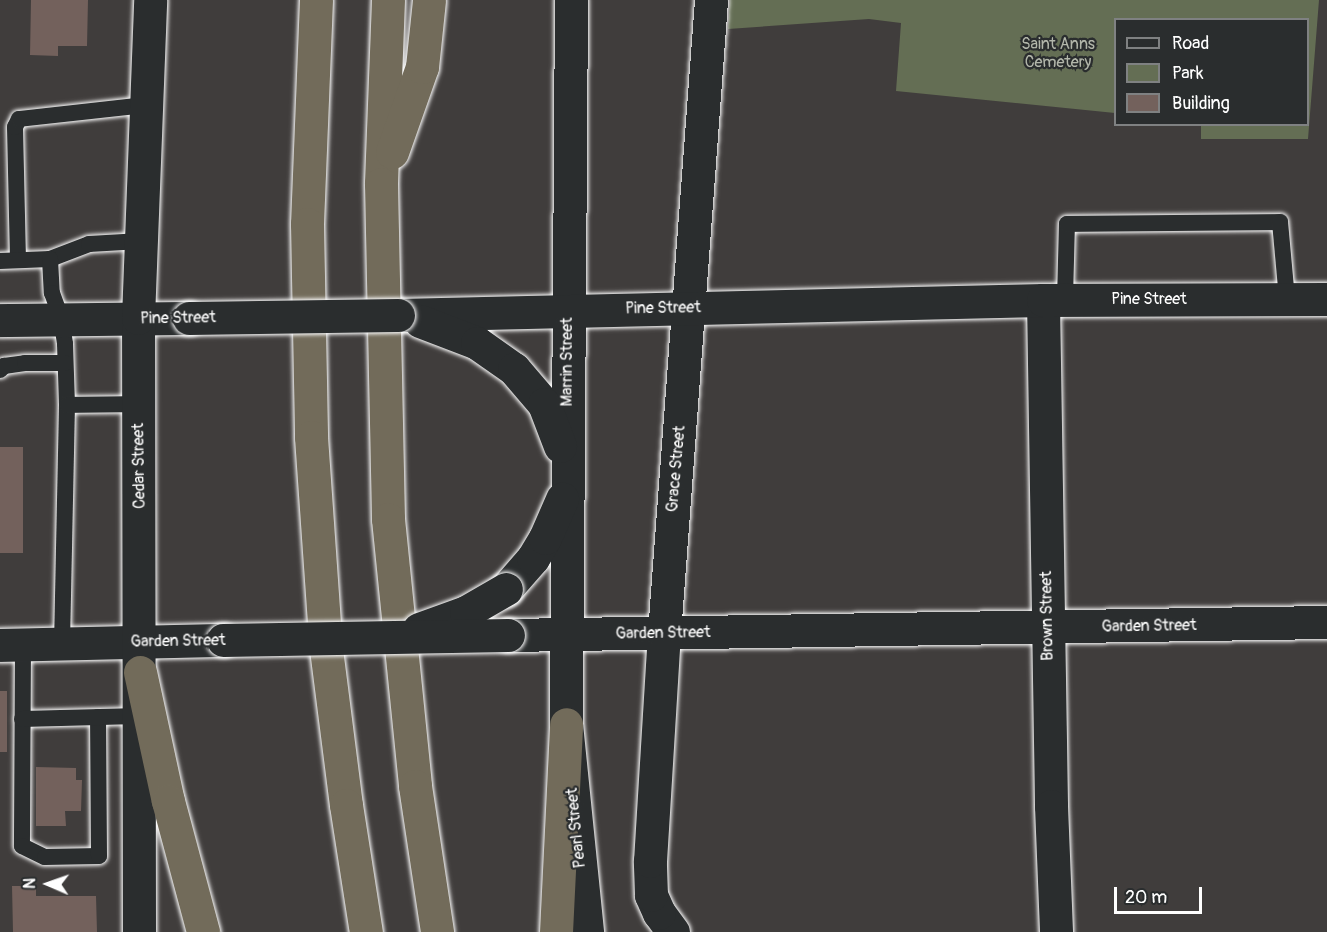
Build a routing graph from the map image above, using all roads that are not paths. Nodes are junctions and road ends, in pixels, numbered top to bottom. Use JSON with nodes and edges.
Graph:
{"nodes":[{"id":1,"x":150,"y":0,"type":"edge"},
{"id":2,"x":316,"y":0,"type":"edge"},
{"id":3,"x":388,"y":0,"type":"edge"},
{"id":4,"x":429,"y":0,"type":"edge"},
{"id":5,"x":571,"y":0,"type":"edge"},
{"id":6,"x":711,"y":0,"type":"edge"},
{"id":7,"x":146,"y":105,"type":"junction"},
{"id":8,"x":381,"y":184,"type":"junction"},
{"id":9,"x":141,"y":241,"type":"junction"},
{"id":10,"x":50,"y":259,"type":"junction"},
{"id":11,"x":18,"y":260,"type":"junction"},
{"id":12,"x":0,"y":261,"type":"edge"},
{"id":13,"x":1287,"y":299,"type":"junction"},
{"id":14,"x":1327,"y":299,"type":"edge"},
{"id":15,"x":1054,"y":300,"type":"junction"},
{"id":16,"x":689,"y":308,"type":"junction"},
{"id":17,"x":567,"y":310,"type":"junction"},
{"id":18,"x":398,"y":315,"type":"junction"},
{"id":19,"x":61,"y":318,"type":"junction"},
{"id":20,"x":138,"y":318,"type":"junction"},
{"id":21,"x":0,"y":320,"type":"edge"},
{"id":22,"x":65,"y":363,"type":"junction"},
{"id":23,"x":0,"y":370,"type":"edge"},
{"id":24,"x":139,"y":404,"type":"junction"},
{"id":25,"x":67,"y":405,"type":"junction"},
{"id":26,"x":568,"y":475,"type":"junction"},
{"id":27,"x":1327,"y":622,"type":"edge"},
{"id":28,"x":1048,"y":628,"type":"junction"},
{"id":29,"x":664,"y":633,"type":"junction"},
{"id":30,"x":566,"y":634,"type":"junction"},
{"id":31,"x":386,"y":638,"type":"junction"},
{"id":32,"x":62,"y":644,"type":"junction"},
{"id":33,"x":11,"y":645,"type":"edge"},
{"id":34,"x":140,"y":657,"type":"junction"},
{"id":35,"x":140,"y":716,"type":"junction"},
{"id":36,"x":98,"y":717,"type":"junction"},
{"id":37,"x":22,"y":719,"type":"junction"},
{"id":38,"x":566,"y":724,"type":"junction"},
{"id":39,"x":139,"y":932,"type":"edge"},
{"id":40,"x":203,"y":932,"type":"edge"},
{"id":41,"x":366,"y":932,"type":"edge"},
{"id":42,"x":437,"y":932,"type":"edge"},
{"id":43,"x":556,"y":932,"type":"edge"},
{"id":44,"x":587,"y":932,"type":"edge"},
{"id":45,"x":673,"y":932,"type":"edge"},
{"id":46,"x":1056,"y":932,"type":"edge"}],
"edges":[{"from":1,"to":7,"type":"main road","name":"Cedar Street"},
{"from":2,"to":41,"type":"highway"},
{"from":3,"to":8,"type":"highway"},
{"from":4,"to":8,"type":"highway"},
{"from":5,"to":17,"type":"main road","name":"Marrin Street"},
{"from":6,"to":16,"type":"main road","name":"Grace Street"},
{"from":7,"to":9,"type":"main road","name":"Cedar Street"},
{"from":7,"to":11,"type":"lane"},
{"from":8,"to":42,"type":"highway"},
{"from":9,"to":10,"type":"lane"},
{"from":9,"to":20,"type":"main road","name":"Cedar Street"},
{"from":10,"to":11,"type":"lane"},
{"from":10,"to":19,"type":"lane"},
{"from":11,"to":12,"type":"lane"},
{"from":13,"to":14,"type":"main road","name":"Pine Street"},
{"from":13,"to":15,"type":"main road","name":"Pine Street"},
{"from":13,"to":15,"type":"lane"},
{"from":15,"to":16,"type":"main road","name":"Pine Street"},
{"from":15,"to":28,"type":"main road","name":"Brown Street"},
{"from":16,"to":17,"type":"main road","name":"Pine Street"},
{"from":16,"to":29,"type":"main road","name":"Grace Street"},
{"from":17,"to":18,"type":"main road","name":"Pine Street"},
{"from":17,"to":26,"type":"main road","name":"Marrin Street"},
{"from":18,"to":20,"type":"main road","name":"Pine Street","bridge":true},
{"from":18,"to":26,"type":"main road"},
{"from":19,"to":20,"type":"main road","name":"Pine Street"},
{"from":19,"to":21,"type":"main road","name":"Pine Street"},
{"from":19,"to":22,"type":"lane"},
{"from":20,"to":24,"type":"main road","name":"Cedar Street"},
{"from":22,"to":23,"type":"lane"},
{"from":22,"to":25,"type":"lane"},
{"from":24,"to":25,"type":"lane"},
{"from":24,"to":34,"type":"main road","name":"Cedar Street"},
{"from":25,"to":32,"type":"lane"},
{"from":26,"to":30,"type":"main road","name":"Marrin Street"},
{"from":26,"to":31,"type":"main road","bridge":true},
{"from":27,"to":28,"type":"main road","name":"Garden Street"},
{"from":28,"to":29,"type":"main road","name":"Garden Street"},
{"from":28,"to":46,"type":"main road","name":"Brown Street"},
{"from":29,"to":30,"type":"main road","name":"Garden Street"},
{"from":29,"to":45,"type":"main road","name":"Grace Street"},
{"from":30,"to":31,"type":"main road","name":"Garden Street","bridge":true},
{"from":30,"to":38,"type":"main road","name":"Marrin Street"},
{"from":31,"to":34,"type":"main road","name":"Garden Street","bridge":true},
{"from":32,"to":33,"type":"main road","name":"Garden Street"},
{"from":32,"to":34,"type":"main road","name":"Garden Street"},
{"from":33,"to":37,"type":"lane"},
{"from":34,"to":35,"type":"main road","name":"Cedar Street"},
{"from":34,"to":40,"type":"highway"},
{"from":35,"to":36,"type":"lane"},
{"from":35,"to":39,"type":"main road","name":"Cedar Street"},
{"from":36,"to":37,"type":"lane"},
{"from":36,"to":37,"type":"lane"},
{"from":38,"to":43,"type":"highway"},
{"from":38,"to":44,"type":"main road","name":"Pearl Street"}]}
